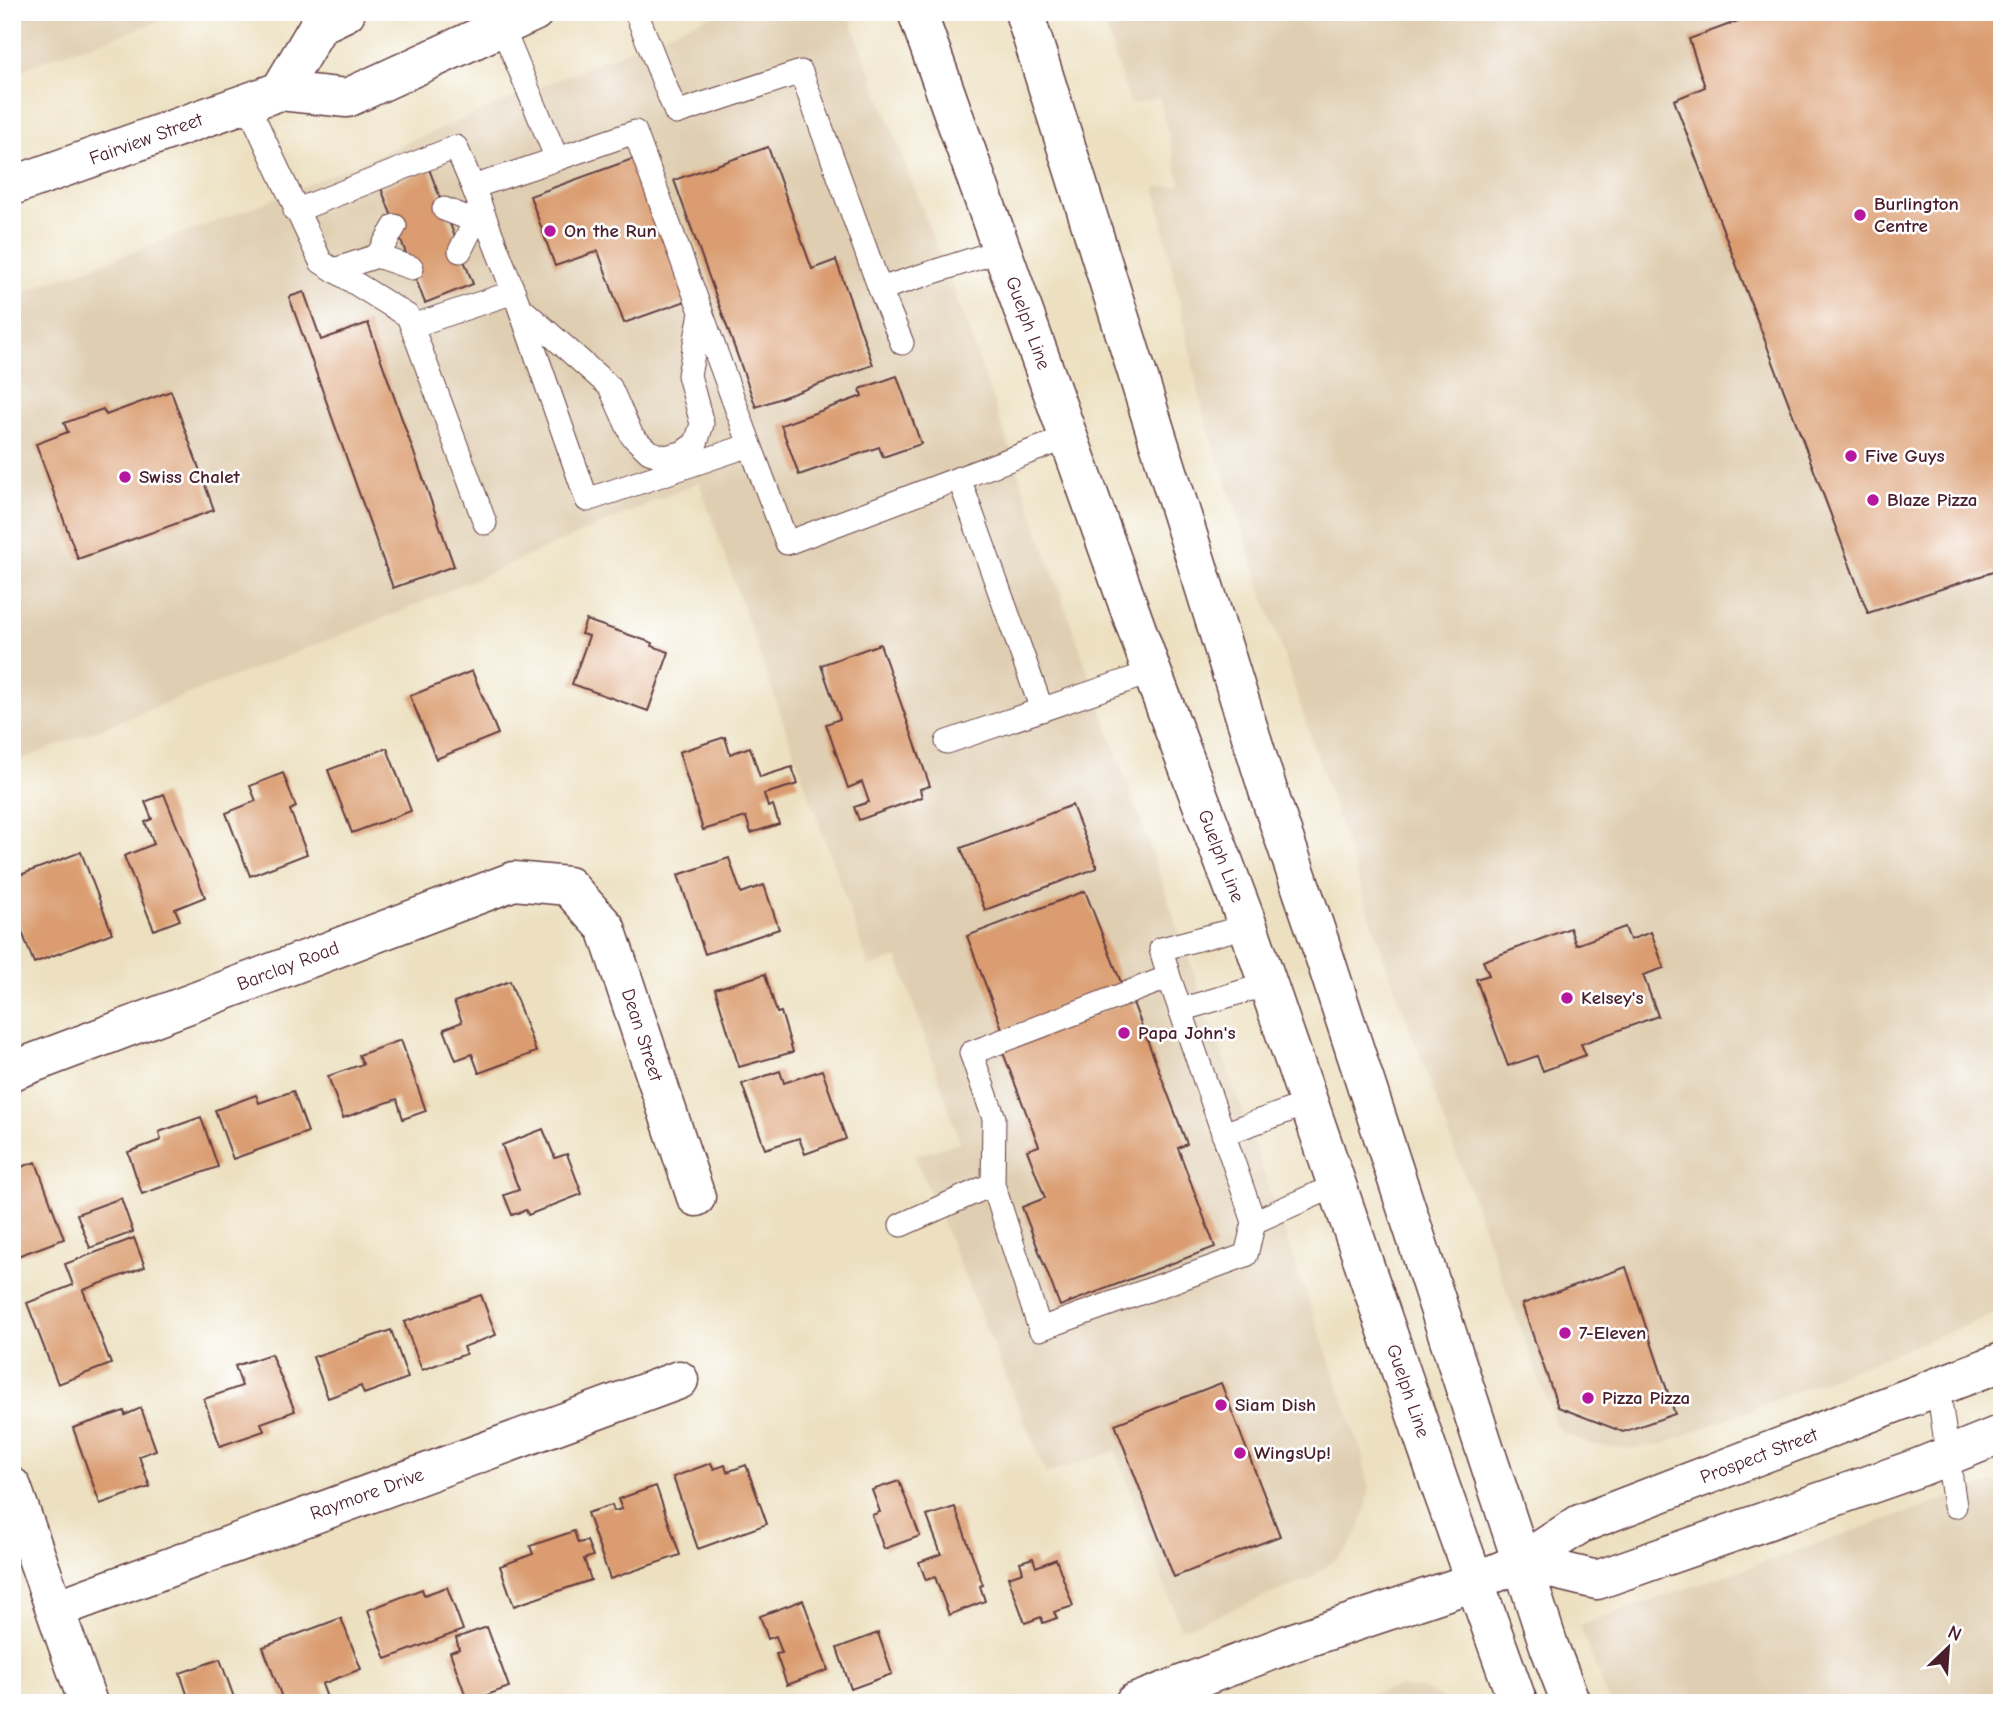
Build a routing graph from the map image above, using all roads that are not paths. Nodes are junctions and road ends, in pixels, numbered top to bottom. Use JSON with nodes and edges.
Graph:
{"nodes":[{"id":1,"x":346,"y":12,"type":"edge"},
{"id":2,"x":636,"y":12,"type":"edge"},
{"id":3,"x":917,"y":12,"type":"edge"},
{"id":4,"x":518,"y":20,"type":"edge"},
{"id":5,"x":1030,"y":20,"type":"edge"},
{"id":6,"x":263,"y":97,"type":"junction"},
{"id":7,"x":557,"y":159,"type":"junction"},
{"id":8,"x":12,"y":186,"type":"edge"},
{"id":9,"x":473,"y":187,"type":"junction"},
{"id":10,"x":444,"y":209,"type":"dead end"},
{"id":11,"x":295,"y":211,"type":"junction"},
{"id":12,"x":480,"y":219,"type":"junction"},
{"id":13,"x":395,"y":226,"type":"dead end"},
{"id":14,"x":460,"y":250,"type":"dead end"},
{"id":15,"x":1002,"y":250,"type":"junction"},
{"id":16,"x":377,"y":256,"type":"junction"},
{"id":17,"x":412,"y":268,"type":"dead end"},
{"id":18,"x":334,"y":271,"type":"junction"},
{"id":19,"x":880,"y":289,"type":"junction"},
{"id":20,"x":516,"y":299,"type":"junction"},
{"id":21,"x":701,"y":313,"type":"junction"},
{"id":22,"x":412,"y":326,"type":"junction"},
{"id":23,"x":902,"y":343,"type":"dead end"},
{"id":24,"x":1069,"y":437,"type":"junction"},
{"id":25,"x":750,"y":445,"type":"junction"},
{"id":26,"x":960,"y":478,"type":"junction"},
{"id":27,"x":485,"y":523,"type":"dead end"},
{"id":28,"x":1152,"y":672,"type":"junction"},
{"id":29,"x":1042,"y":710,"type":"junction"},
{"id":30,"x":947,"y":742,"type":"dead end"},
{"id":31,"x":568,"y":886,"type":"joint"},
{"id":32,"x":1248,"y":926,"type":"junction"},
{"id":33,"x":1169,"y":978,"type":"junction"},
{"id":34,"x":1268,"y":984,"type":"junction"},
{"id":35,"x":1180,"y":1010,"type":"junction"},
{"id":36,"x":12,"y":1071,"type":"edge"},
{"id":37,"x":1309,"y":1102,"type":"junction"},
{"id":38,"x":1223,"y":1134,"type":"junction"},
{"id":39,"x":993,"y":1184,"type":"junction"},
{"id":40,"x":1337,"y":1185,"type":"junction"},
{"id":41,"x":696,"y":1197,"type":"dead end"},
{"id":42,"x":1254,"y":1222,"type":"junction"},
{"id":43,"x":901,"y":1225,"type":"dead end"},
{"id":44,"x":2002,"y":1362,"type":"edge"},
{"id":45,"x":678,"y":1380,"type":"dead end"},
{"id":46,"x":1938,"y":1387,"type":"junction"},
{"id":47,"x":2002,"y":1434,"type":"edge"},
{"id":48,"x":1949,"y":1455,"type":"junction"},
{"id":49,"x":12,"y":1487,"type":"edge"},
{"id":50,"x":1955,"y":1506,"type":"dead end"},
{"id":51,"x":1522,"y":1562,"type":"junction"},
{"id":52,"x":1474,"y":1582,"type":"junction"},
{"id":53,"x":56,"y":1608,"type":"junction"},
{"id":54,"x":88,"y":1703,"type":"edge"},
{"id":55,"x":1134,"y":1703,"type":"edge"},
{"id":56,"x":1518,"y":1703,"type":"edge"},
{"id":57,"x":1571,"y":1703,"type":"edge"}],
"edges":[{"from":1,"to":6,"type":"main road"},
{"from":2,"to":19,"type":"lane"},
{"from":3,"to":15,"type":"main road","name":"Guelph Line"},
{"from":4,"to":6,"type":"main road","name":"Fairview Street"},
{"from":4,"to":7,"type":"lane"},
{"from":5,"to":51,"type":"main road"},
{"from":6,"to":8,"type":"main road","name":"Fairview Street"},
{"from":6,"to":11,"type":"lane"},
{"from":7,"to":9,"type":"lane"},
{"from":7,"to":21,"type":"lane"},
{"from":9,"to":11,"type":"lane"},
{"from":9,"to":12,"type":"lane"},
{"from":10,"to":12,"type":"lane"},
{"from":11,"to":18,"type":"lane"},
{"from":12,"to":14,"type":"lane"},
{"from":12,"to":20,"type":"lane"},
{"from":13,"to":16,"type":"lane"},
{"from":15,"to":19,"type":"lane"},
{"from":15,"to":24,"type":"main road","name":"Guelph Line"},
{"from":16,"to":17,"type":"lane"},
{"from":16,"to":18,"type":"lane"},
{"from":18,"to":22,"type":"lane"},
{"from":19,"to":23,"type":"lane"},
{"from":20,"to":21,"type":"lane"},
{"from":20,"to":22,"type":"lane"},
{"from":20,"to":25,"type":"lane"},
{"from":21,"to":25,"type":"lane"},
{"from":22,"to":27,"type":"lane"},
{"from":24,"to":26,"type":"lane"},
{"from":24,"to":28,"type":"main road","name":"Guelph Line"},
{"from":25,"to":26,"type":"lane"},
{"from":26,"to":29,"type":"lane"},
{"from":28,"to":29,"type":"lane"},
{"from":28,"to":32,"type":"main road","name":"Guelph Line"},
{"from":29,"to":30,"type":"lane"},
{"from":31,"to":36,"type":"main road","name":"Barclay Road"},
{"from":31,"to":41,"type":"main road","name":"Dean Street"},
{"from":32,"to":33,"type":"lane"},
{"from":32,"to":34,"type":"main road","name":"Guelph Line"},
{"from":33,"to":35,"type":"lane"},
{"from":33,"to":39,"type":"lane"},
{"from":34,"to":35,"type":"lane"},
{"from":34,"to":37,"type":"main road","name":"Guelph Line"},
{"from":35,"to":38,"type":"lane"},
{"from":37,"to":38,"type":"lane"},
{"from":37,"to":40,"type":"main road","name":"Guelph Line"},
{"from":38,"to":42,"type":"lane"},
{"from":39,"to":42,"type":"lane"},
{"from":39,"to":43,"type":"lane"},
{"from":40,"to":42,"type":"lane"},
{"from":40,"to":52,"type":"main road","name":"Guelph Line"},
{"from":44,"to":46,"type":"main road","name":"Prospect Street"},
{"from":45,"to":53,"type":"main road","name":"Raymore Drive"},
{"from":46,"to":48,"type":"lane"},
{"from":46,"to":51,"type":"main road","name":"Prospect Street"},
{"from":47,"to":48,"type":"main road"},
{"from":48,"to":50,"type":"lane"},
{"from":48,"to":51,"type":"main road"},
{"from":49,"to":53,"type":"main road"},
{"from":51,"to":52,"type":"main road","name":"Prospect Street"},
{"from":51,"to":57,"type":"main road"},
{"from":52,"to":55,"type":"main road","name":"Prospect Street"},
{"from":52,"to":56,"type":"main road","name":"Guelph Line"},
{"from":53,"to":54,"type":"main road"}]}
